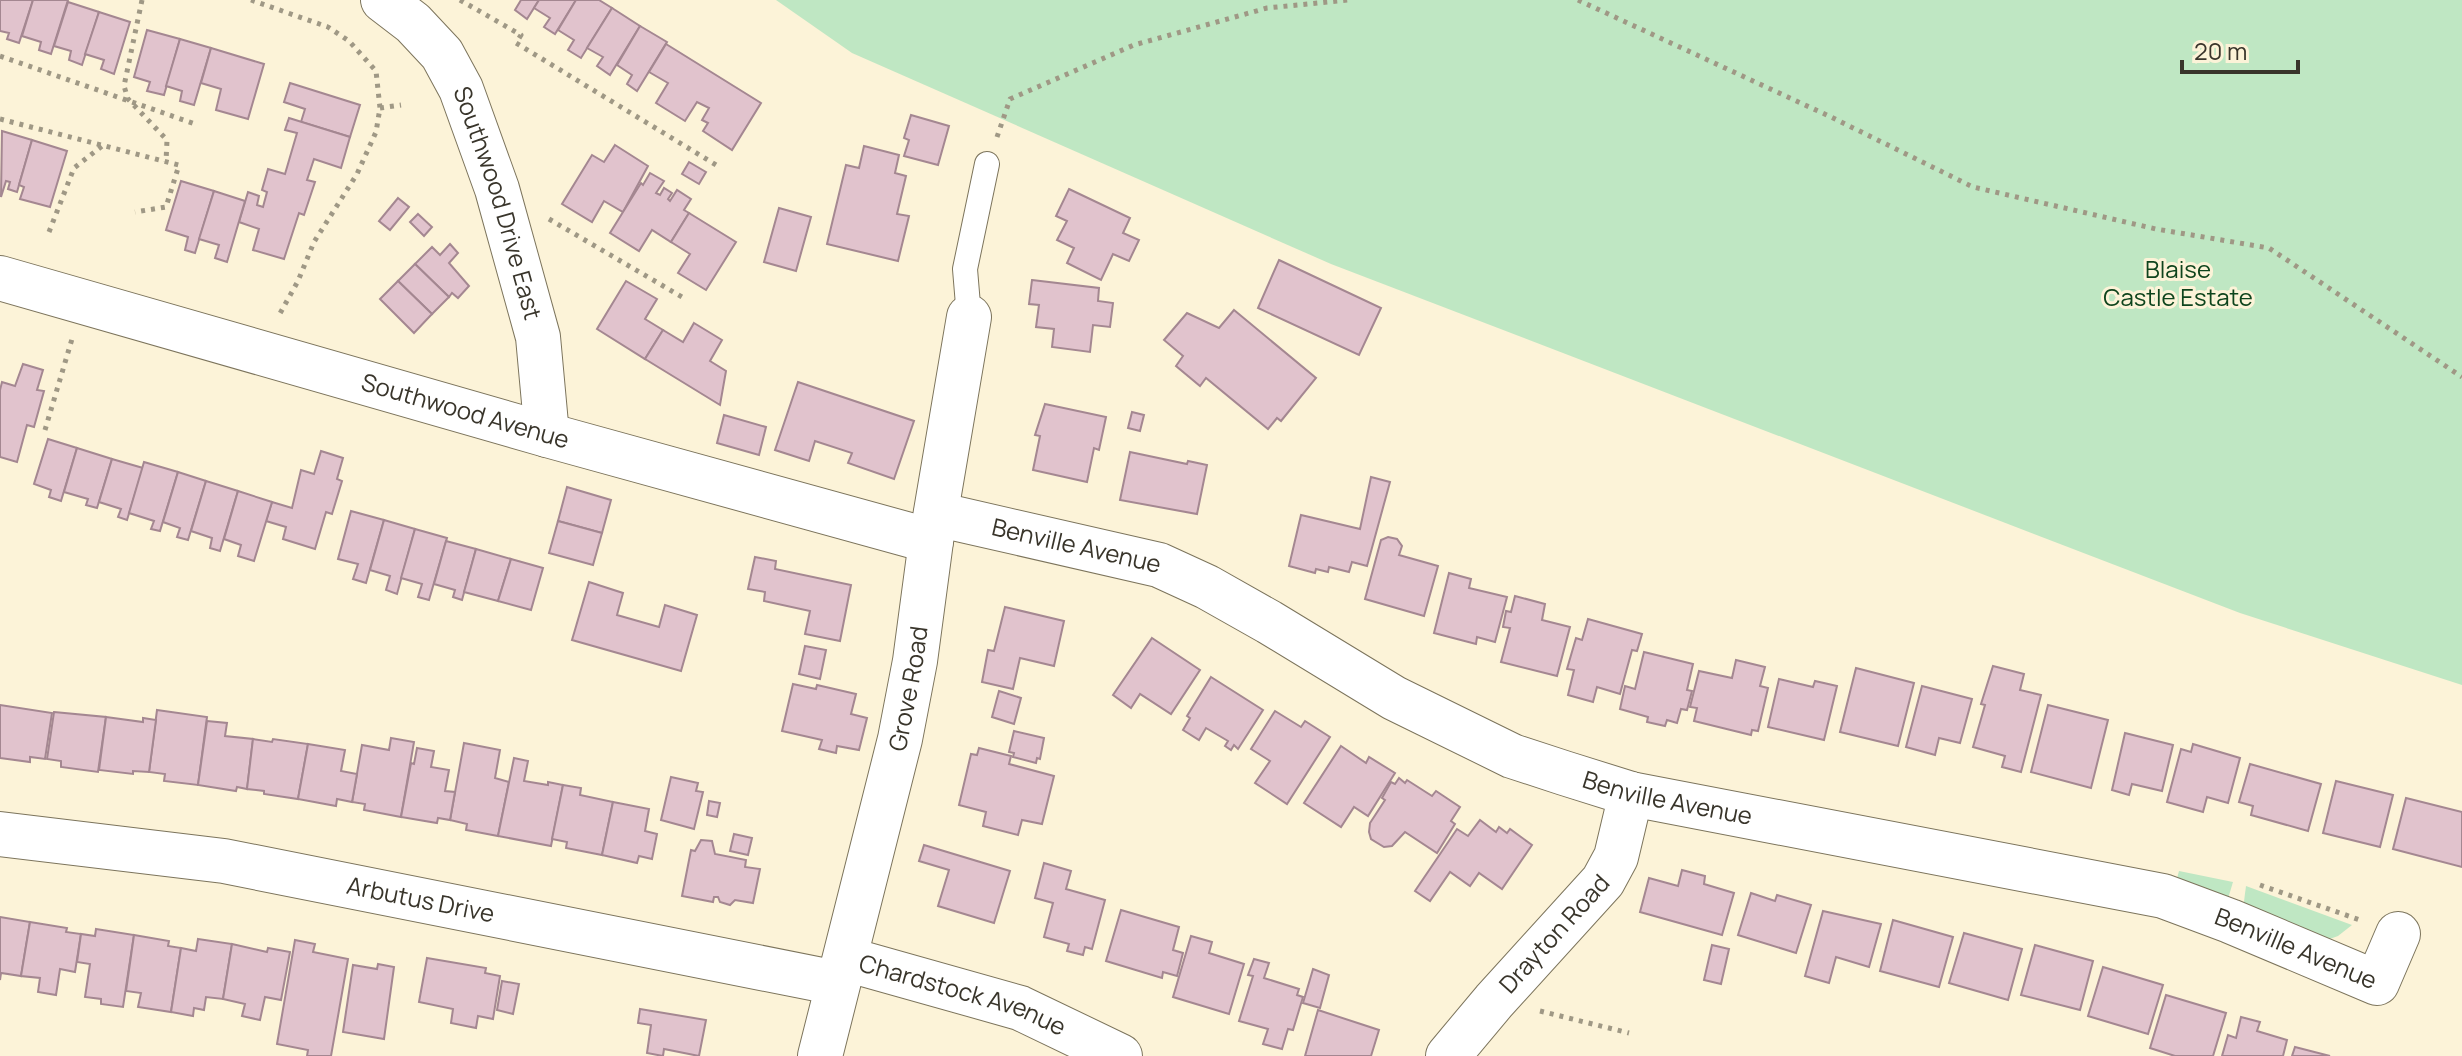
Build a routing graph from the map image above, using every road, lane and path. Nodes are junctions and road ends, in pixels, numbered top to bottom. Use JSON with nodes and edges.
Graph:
{"nodes":[{"id":1,"x":142,"y":0,"type":"edge"},
{"id":2,"x":251,"y":0,"type":"edge"},
{"id":3,"x":383,"y":0,"type":"edge"},
{"id":4,"x":460,"y":0,"type":"edge"},
{"id":5,"x":1348,"y":0,"type":"edge"},
{"id":6,"x":1578,"y":0,"type":"edge"},
{"id":7,"x":0,"y":56,"type":"edge"},
{"id":8,"x":128,"y":99,"type":"junction"},
{"id":9,"x":401,"y":105,"type":"dead end"},
{"id":10,"x":380,"y":108,"type":"junction"},
{"id":11,"x":0,"y":119,"type":"edge"},
{"id":12,"x":198,"y":125,"type":"dead end"},
{"id":13,"x":103,"y":145,"type":"junction"},
{"id":14,"x":166,"y":162,"type":"junction"},
{"id":15,"x":987,"y":164,"type":"joint"},
{"id":16,"x":721,"y":168,"type":"dead end"},
{"id":17,"x":497,"y":189,"type":"junction"},
{"id":18,"x":135,"y":212,"type":"dead end"},
{"id":19,"x":49,"y":232,"type":"dead end"},
{"id":20,"x":0,"y":278,"type":"edge"},
{"id":21,"x":682,"y":297,"type":"dead end"},
{"id":22,"x":969,"y":317,"type":"joint"},
{"id":23,"x":267,"y":356,"type":"junction"},
{"id":24,"x":63,"y":368,"type":"dead end"},
{"id":25,"x":2462,"y":377,"type":"edge"},
{"id":26,"x":45,"y":430,"type":"dead end"},
{"id":27,"x":547,"y":435,"type":"junction"},
{"id":28,"x":933,"y":527,"type":"junction"},
{"id":29,"x":1631,"y":794,"type":"junction"},
{"id":30,"x":0,"y":834,"type":"edge"},
{"id":31,"x":2398,"y":934,"type":"dead end"},
{"id":32,"x":842,"y":971,"type":"junction"},
{"id":33,"x":1494,"y":1001,"type":"junction"},
{"id":34,"x":1629,"y":1033,"type":"dead end"},
{"id":35,"x":820,"y":1056,"type":"edge"},
{"id":36,"x":1120,"y":1056,"type":"edge"},
{"id":37,"x":1448,"y":1056,"type":"edge"}],
"edges":[{"from":1,"to":8,"type":"path"},
{"from":2,"to":10,"type":"path"},
{"from":3,"to":17,"type":"street","name":"Southwood Drive East"},
{"from":4,"to":16,"type":"path"},
{"from":5,"to":15,"type":"path"},
{"from":6,"to":25,"type":"path"},
{"from":7,"to":8,"type":"path"},
{"from":8,"to":12,"type":"path"},
{"from":8,"to":14,"type":"path"},
{"from":9,"to":10,"type":"path"},
{"from":10,"to":23,"type":"path"},
{"from":11,"to":13,"type":"path"},
{"from":13,"to":14,"type":"path"},
{"from":13,"to":19,"type":"path"},
{"from":14,"to":18,"type":"path"},
{"from":15,"to":22,"type":"lane"},
{"from":17,"to":21,"type":"path"},
{"from":17,"to":27,"type":"street","name":"Southwood Drive East"},
{"from":20,"to":23,"type":"street","name":"Southwood Avenue"},
{"from":22,"to":28,"type":"street","name":"Grove Road"},
{"from":23,"to":27,"type":"street","name":"Southwood Avenue"},
{"from":24,"to":26,"type":"path"},
{"from":27,"to":28,"type":"street","name":"Southwood Avenue"},
{"from":28,"to":29,"type":"street","name":"Benville Avenue"},
{"from":28,"to":32,"type":"street","name":"Grove Road"},
{"from":29,"to":31,"type":"street","name":"Benville Avenue"},
{"from":29,"to":33,"type":"street","name":"Drayton Road"},
{"from":30,"to":32,"type":"street","name":"Arbutus Drive"},
{"from":32,"to":35,"type":"street","name":"Grove Road"},
{"from":32,"to":36,"type":"street","name":"Chardstock Avenue"},
{"from":33,"to":34,"type":"path"},
{"from":33,"to":37,"type":"street","name":"Drayton Road"}]}
